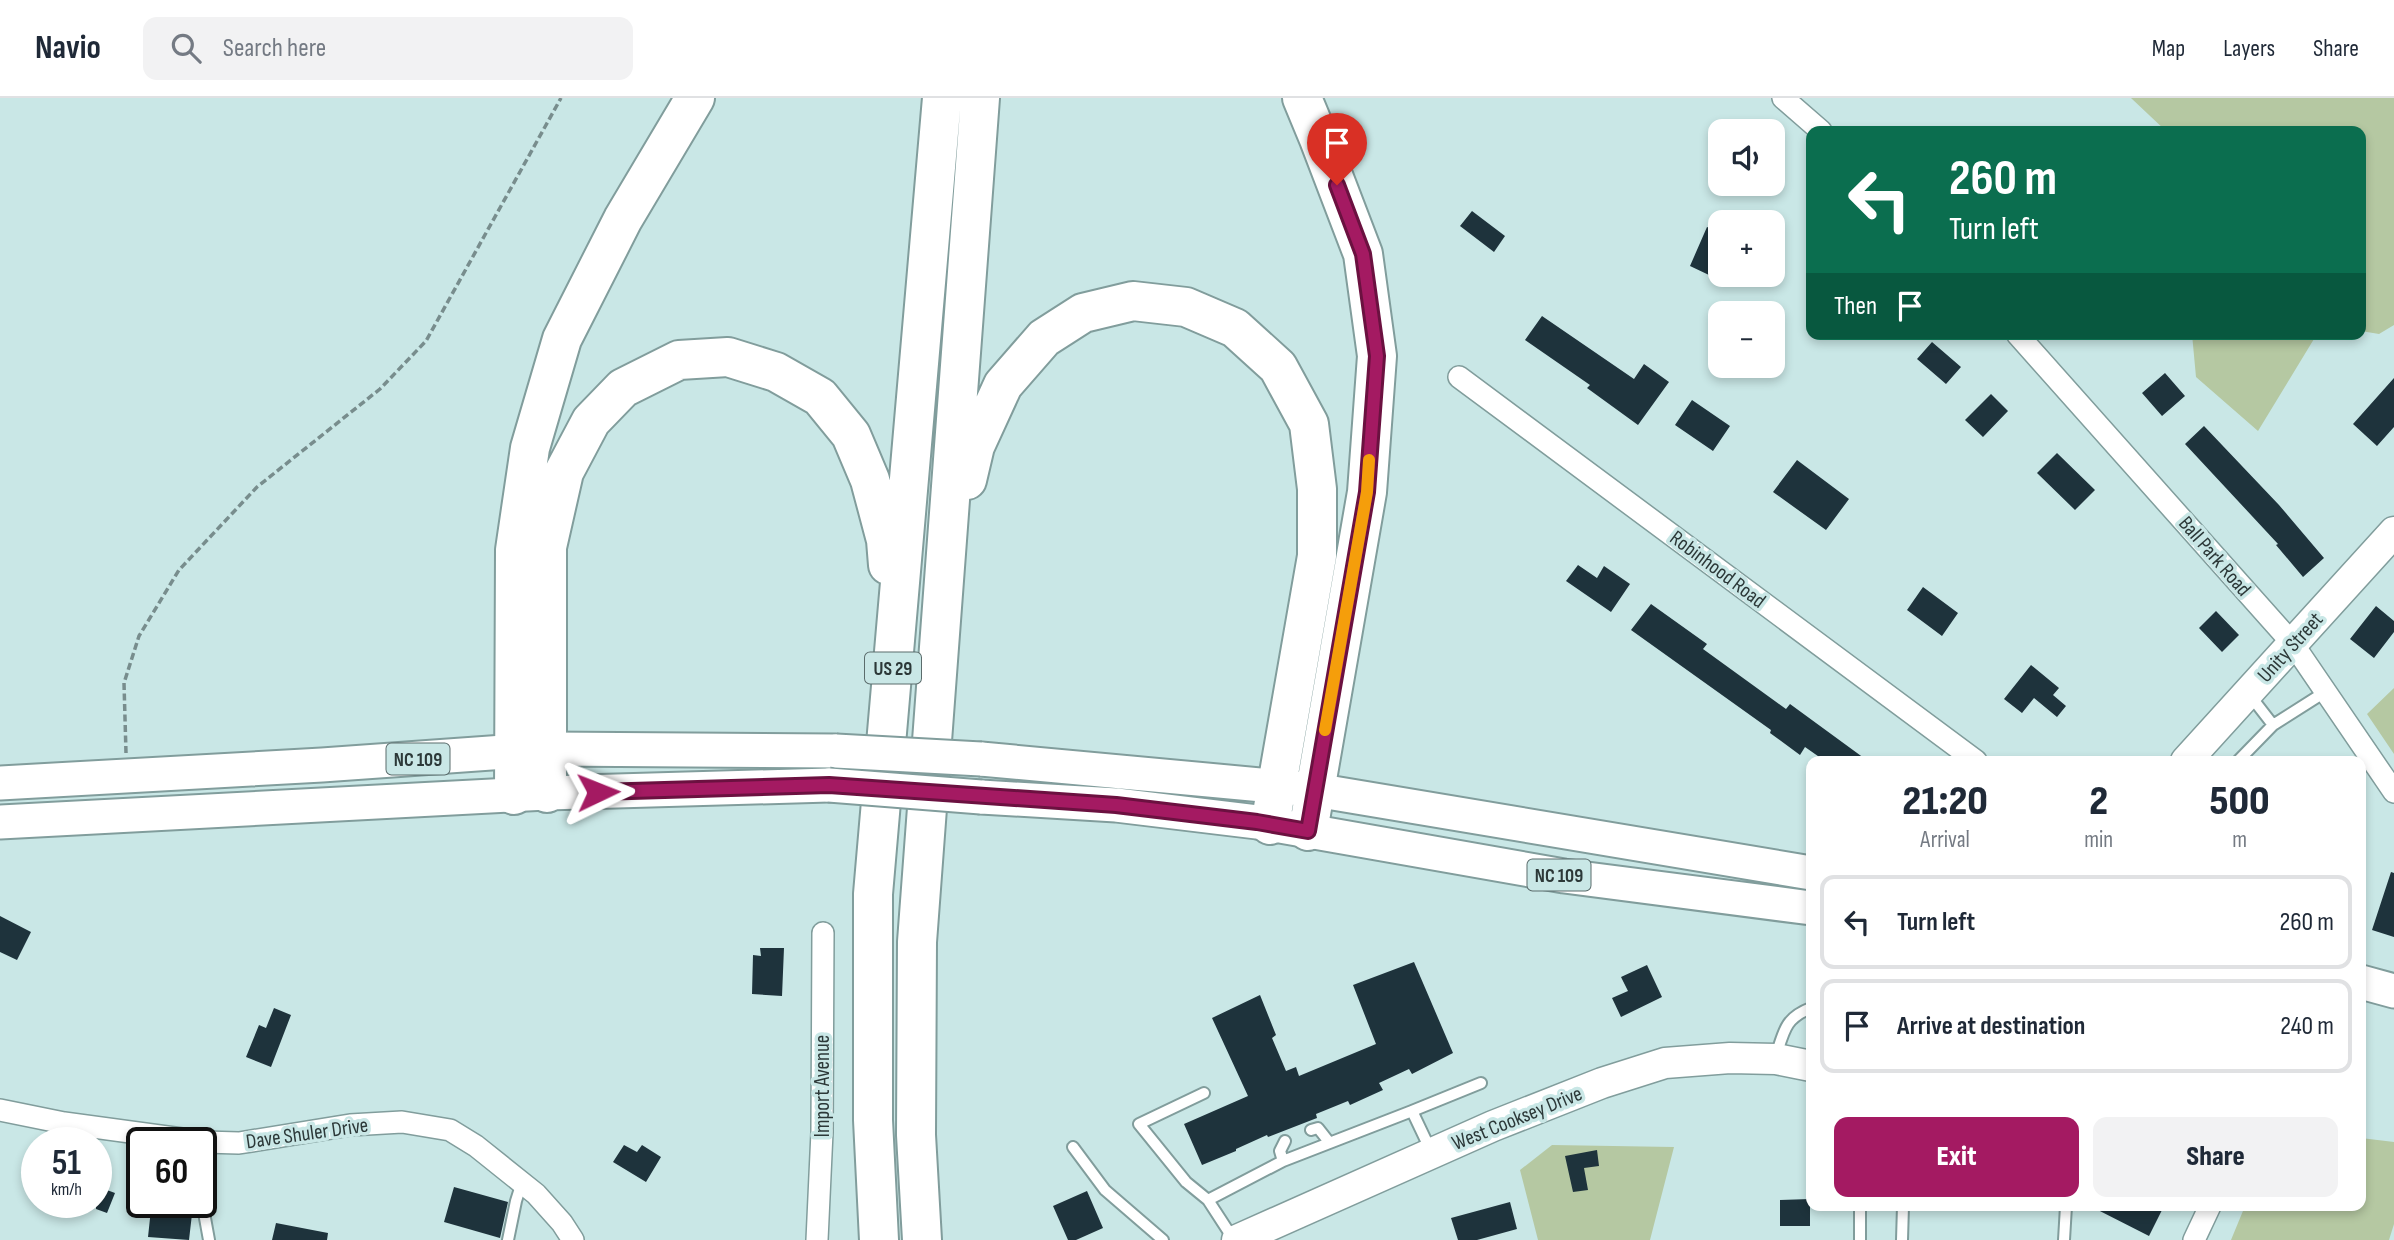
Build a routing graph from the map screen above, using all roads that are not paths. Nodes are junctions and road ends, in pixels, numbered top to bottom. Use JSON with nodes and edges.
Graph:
{"nodes":[{"id":1,"x":695,"y":98,"type":"edge"},
{"id":2,"x":942,"y":98,"type":"edge"},
{"id":3,"x":980,"y":98,"type":"edge"},
{"id":4,"x":1301,"y":98,"type":"edge"},
{"id":5,"x":1783,"y":98,"type":"edge"},
{"id":6,"x":1815,"y":126,"type":"edge"},
{"id":7,"x":2022,"y":340,"type":"edge"},
{"id":8,"x":1459,"y":377,"type":"dead end"},
{"id":9,"x":2394,"y":532,"type":"edge"},
{"id":10,"x":943,"y":587,"type":"junction"},
{"id":11,"x":2293,"y":644,"type":"junction"},
{"id":12,"x":894,"y":652,"type":"junction"},
{"id":13,"x":2325,"y":692,"type":"junction"},
{"id":14,"x":2248,"y":693,"type":"junction"},
{"id":15,"x":2273,"y":725,"type":"junction"},
{"id":16,"x":531,"y":751,"type":"junction"},
{"id":17,"x":1969,"y":756,"type":"edge"},
{"id":18,"x":2197,"y":756,"type":"edge"},
{"id":19,"x":2243,"y":756,"type":"edge"},
{"id":20,"x":0,"y":783,"type":"edge"},
{"id":21,"x":1277,"y":785,"type":"junction"},
{"id":22,"x":1315,"y":790,"type":"junction"},
{"id":23,"x":2394,"y":792,"type":"edge"},
{"id":24,"x":530,"y":794,"type":"junction"},
{"id":25,"x":0,"y":822,"type":"edge"},
{"id":26,"x":1270,"y":825,"type":"junction"},
{"id":27,"x":1308,"y":831,"type":"junction"},
{"id":28,"x":1806,"y":872,"type":"edge"},
{"id":29,"x":1806,"y":907,"type":"edge"},
{"id":30,"x":822,"y":933,"type":"dead end"},
{"id":31,"x":2366,"y":983,"type":"edge"},
{"id":32,"x":2394,"y":991,"type":"edge"},
{"id":33,"x":1806,"y":1010,"type":"edge"},
{"id":34,"x":1776,"y":1059,"type":"junction"},
{"id":35,"x":1806,"y":1065,"type":"edge"},
{"id":36,"x":1481,"y":1083,"type":"dead end"},
{"id":37,"x":1204,"y":1093,"type":"dead end"},
{"id":38,"x":0,"y":1110,"type":"edge"},
{"id":39,"x":1412,"y":1111,"type":"junction"},
{"id":40,"x":1311,"y":1130,"type":"dead end"},
{"id":41,"x":126,"y":1134,"type":"edge"},
{"id":42,"x":1285,"y":1141,"type":"dead end"},
{"id":43,"x":1329,"y":1142,"type":"junction"},
{"id":44,"x":217,"y":1147,"type":"edge"},
{"id":45,"x":1073,"y":1147,"type":"dead end"},
{"id":46,"x":1432,"y":1153,"type":"junction"},
{"id":47,"x":1283,"y":1161,"type":"junction"},
{"id":48,"x":522,"y":1182,"type":"junction"},
{"id":49,"x":1208,"y":1200,"type":"junction"},
{"id":50,"x":1860,"y":1211,"type":"edge"},
{"id":51,"x":1903,"y":1211,"type":"edge"},
{"id":52,"x":2066,"y":1211,"type":"edge"},
{"id":53,"x":2208,"y":1211,"type":"edge"},
{"id":54,"x":205,"y":1218,"type":"edge"},
{"id":55,"x":209,"y":1240,"type":"edge"},
{"id":56,"x":508,"y":1240,"type":"edge"},
{"id":57,"x":573,"y":1240,"type":"edge"},
{"id":58,"x":817,"y":1240,"type":"edge"},
{"id":59,"x":879,"y":1240,"type":"edge"},
{"id":60,"x":922,"y":1240,"type":"edge"},
{"id":61,"x":1163,"y":1240,"type":"edge"},
{"id":62,"x":1236,"y":1240,"type":"edge"},
{"id":63,"x":1860,"y":1240,"type":"edge"},
{"id":64,"x":1902,"y":1240,"type":"edge"},
{"id":65,"x":2064,"y":1240,"type":"edge"},
{"id":66,"x":2194,"y":1240,"type":"edge"}],
"edges":[{"from":1,"to":16,"type":"highway"},
{"from":2,"to":12,"type":"highway","number":"US 29"},
{"from":3,"to":10,"type":"highway","number":"US 29"},
{"from":4,"to":22,"type":"highway"},
{"from":5,"to":6,"type":"street"},
{"from":7,"to":11,"type":"street","name":"Ball Park Road"},
{"from":8,"to":17,"type":"street","name":"Robinhood Road"},
{"from":9,"to":11,"type":"street","name":"Unity Street"},
{"from":10,"to":21,"type":"highway"},
{"from":10,"to":60,"type":"highway","number":"US 29"},
{"from":11,"to":13,"type":"street","name":"Ball Park Road"},
{"from":11,"to":14,"type":"street","name":"Unity Street"},
{"from":12,"to":16,"type":"highway"},
{"from":12,"to":59,"type":"highway","number":"US 29"},
{"from":13,"to":15,"type":"lane"},
{"from":13,"to":23,"type":"street","name":"Ball Park Road"},
{"from":14,"to":15,"type":"lane"},
{"from":14,"to":18,"type":"street","name":"Unity Street"},
{"from":15,"to":19,"type":"lane"},
{"from":16,"to":20,"type":"main road","number":"NC 109"},
{"from":16,"to":21,"type":"main road","number":"NC 109","bridge":true},
{"from":16,"to":24,"type":"highway"},
{"from":21,"to":22,"type":"main road","number":"NC 109"},
{"from":21,"to":26,"type":"highway"},
{"from":22,"to":27,"type":"highway"},
{"from":22,"to":28,"type":"main road","number":"NC 109"},
{"from":24,"to":25,"type":"main road","number":"NC 109"},
{"from":24,"to":26,"type":"main road","number":"NC 109","bridge":true},
{"from":26,"to":27,"type":"main road","number":"NC 109"},
{"from":27,"to":29,"type":"main road","number":"NC 109"},
{"from":30,"to":58,"type":"street","name":"Import Avenue"},
{"from":31,"to":32,"type":"main road"},
{"from":33,"to":34,"type":"lane"},
{"from":34,"to":35,"type":"street","name":"West Cooksey Drive"},
{"from":34,"to":46,"type":"street","name":"West Cooksey Drive"},
{"from":36,"to":39,"type":"lane"},
{"from":37,"to":49,"type":"lane"},
{"from":38,"to":41,"type":"street","name":"Dave Shuler Drive"},
{"from":39,"to":43,"type":"lane"},
{"from":39,"to":46,"type":"lane"},
{"from":40,"to":43,"type":"lane"},
{"from":42,"to":47,"type":"lane"},
{"from":43,"to":47,"type":"lane"},
{"from":44,"to":48,"type":"street","name":"Dave Shuler Drive"},
{"from":45,"to":61,"type":"lane"},
{"from":46,"to":62,"type":"street","name":"West Cooksey Drive"},
{"from":47,"to":49,"type":"lane"},
{"from":48,"to":56,"type":"lane"},
{"from":48,"to":57,"type":"street","name":"Dave Shuler Drive"},
{"from":49,"to":62,"type":"lane"},
{"from":50,"to":63,"type":"lane"},
{"from":51,"to":64,"type":"lane"},
{"from":52,"to":65,"type":"lane"},
{"from":53,"to":66,"type":"street"},
{"from":54,"to":55,"type":"lane"}]}
